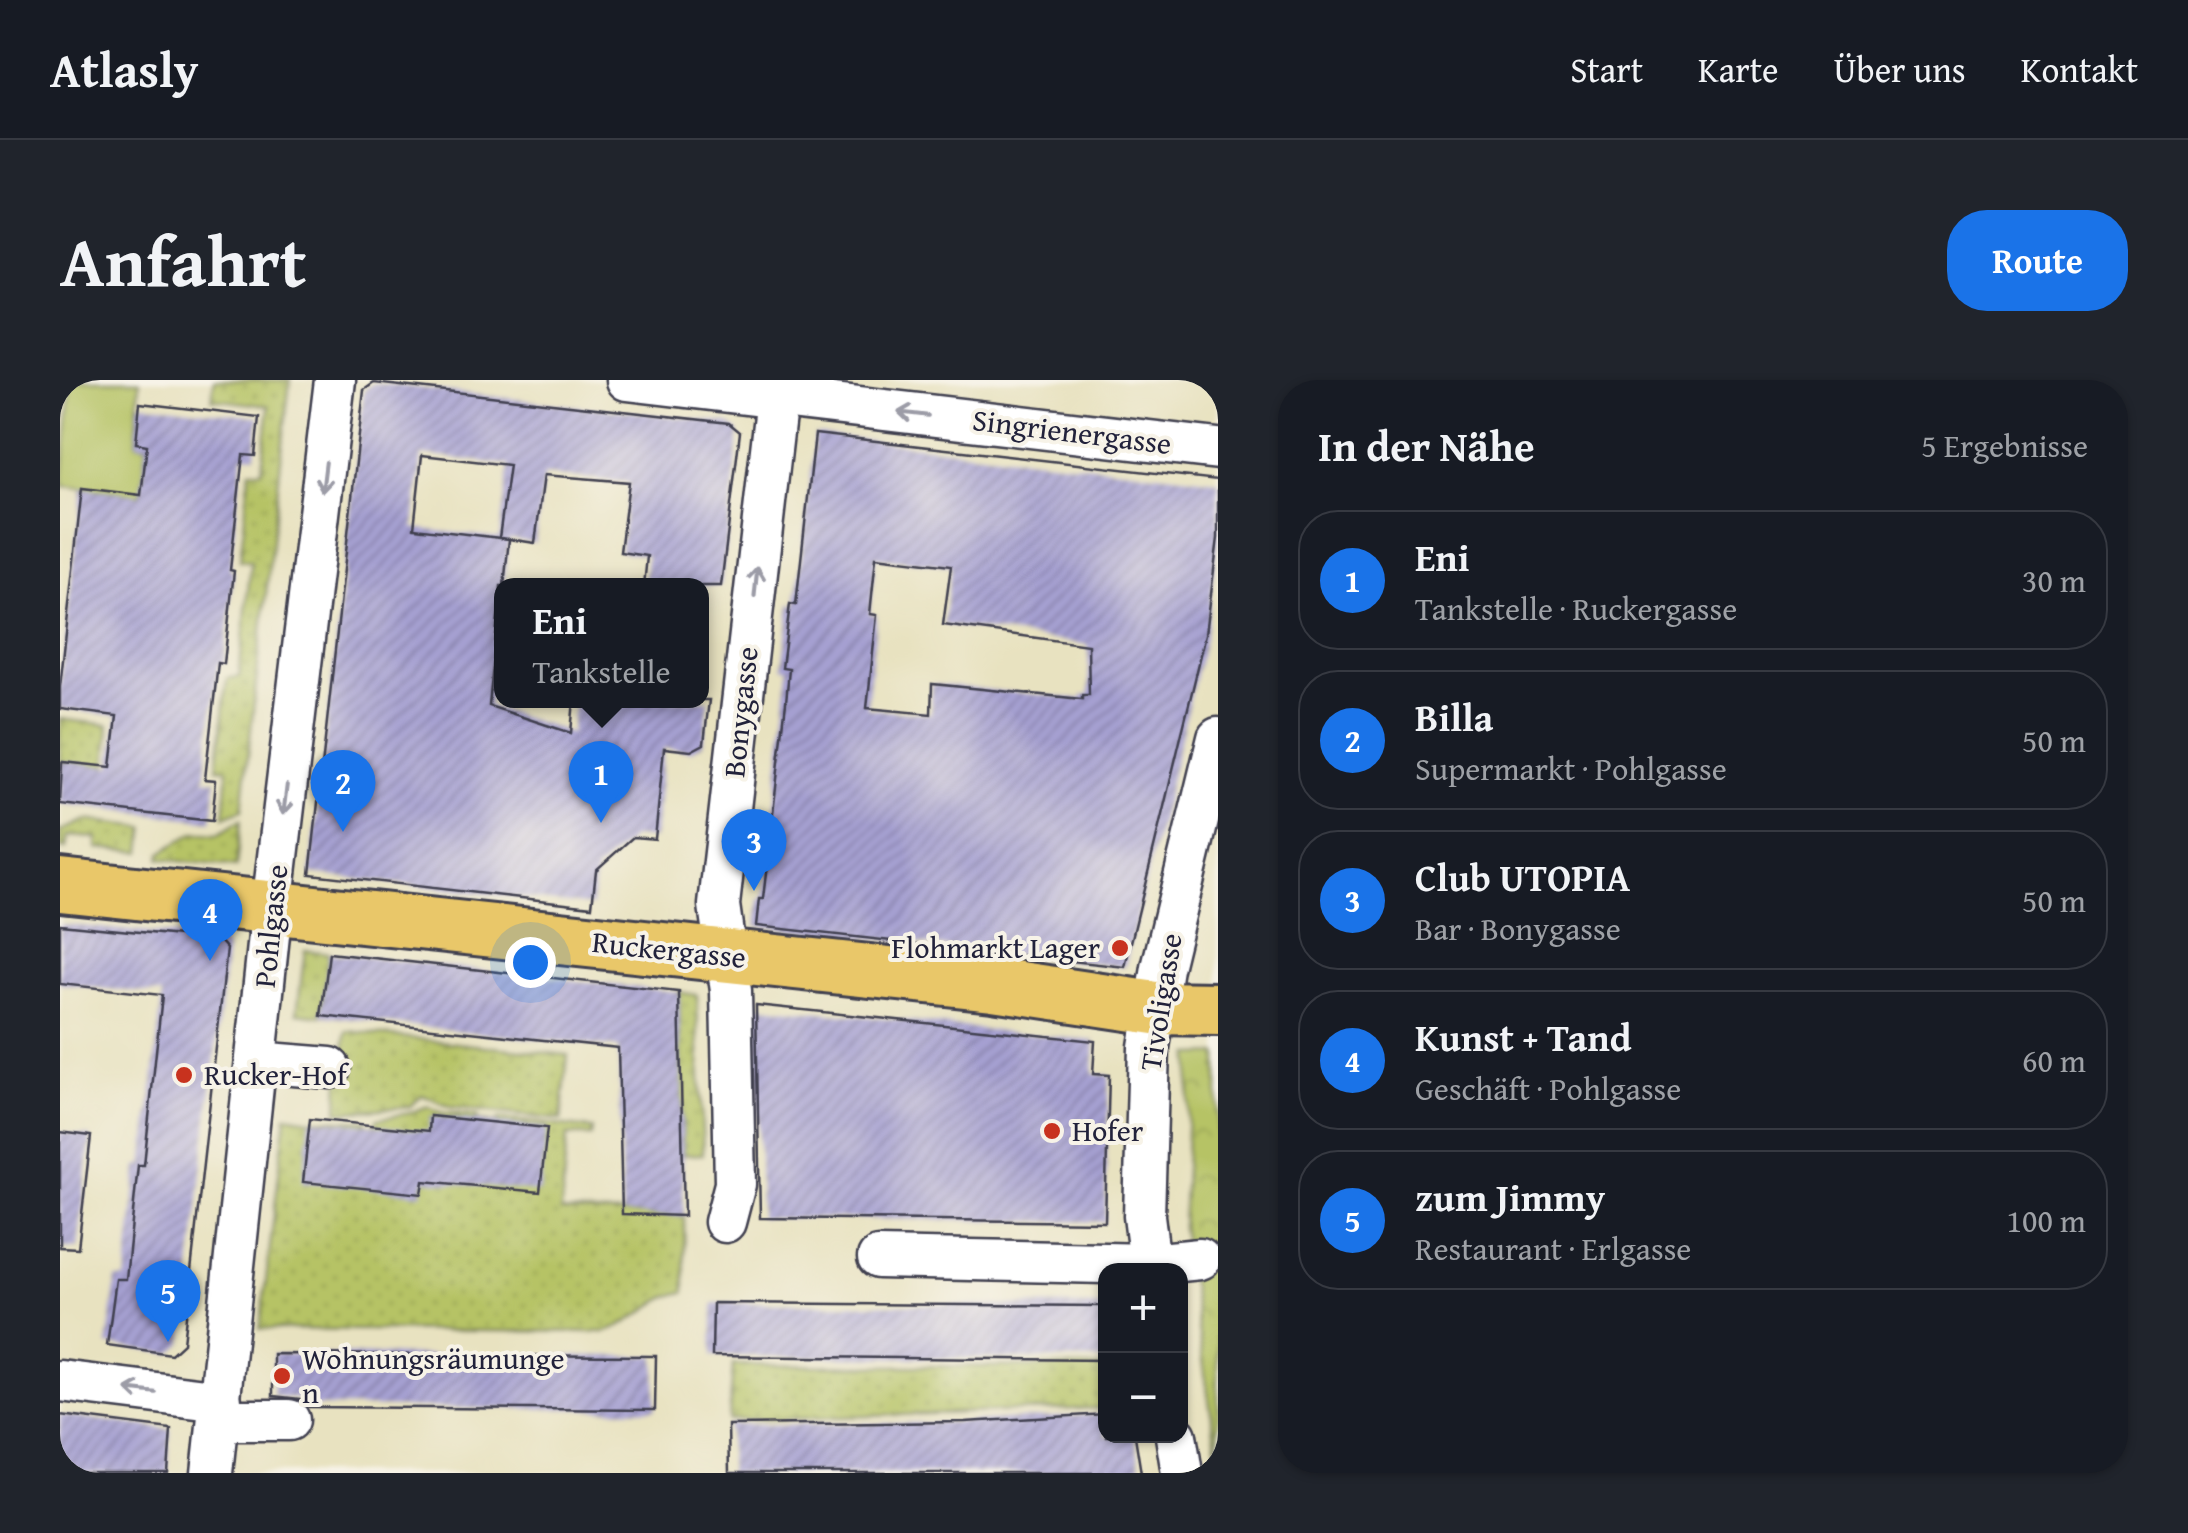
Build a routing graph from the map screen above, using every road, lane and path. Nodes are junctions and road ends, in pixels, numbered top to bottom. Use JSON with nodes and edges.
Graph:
{"nodes":[{"id":1,"x":335,"y":380,"type":"edge"},
{"id":2,"x":627,"y":380,"type":"edge"},
{"id":3,"x":778,"y":389,"type":"edge"},
{"id":4,"x":1218,"y":449,"type":"edge"},
{"id":5,"x":1218,"y":738,"type":"edge"},
{"id":6,"x":60,"y":885,"type":"edge"},
{"id":7,"x":272,"y":907,"type":"junction"},
{"id":8,"x":726,"y":956,"type":"junction"},
{"id":9,"x":1155,"y":1008,"type":"junction"},
{"id":10,"x":1218,"y":1009,"type":"edge"},
{"id":11,"x":256,"y":1062,"type":"junction"},
{"id":12,"x":330,"y":1068,"type":"dead end"},
{"id":13,"x":726,"y":1222,"type":"dead end"},
{"id":14,"x":878,"y":1258,"type":"dead end"},
{"id":15,"x":1200,"y":1259,"type":"dead end"},
{"id":16,"x":1149,"y":1263,"type":"edge"},
{"id":17,"x":1178,"y":1263,"type":"edge"},
{"id":18,"x":1098,"y":1266,"type":"edge"},
{"id":19,"x":60,"y":1381,"type":"edge"},
{"id":20,"x":220,"y":1411,"type":"junction"},
{"id":21,"x":289,"y":1420,"type":"dead end"},
{"id":22,"x":1177,"y":1443,"type":"edge"},
{"id":23,"x":212,"y":1473,"type":"edge"},
{"id":24,"x":1182,"y":1473,"type":"edge"}],
"edges":[{"from":1,"to":7,"type":"street","name":"Pohlgasse","one_way":true},
{"from":2,"to":3,"type":"street","name":"Singrienergasse"},
{"from":4,"to":3,"type":"street","name":"Singrienergasse","one_way":true},
{"from":8,"to":3,"type":"street","name":"Bonygasse","one_way":true},
{"from":5,"to":9,"type":"street","name":"Tivoligasse"},
{"from":6,"to":7,"type":"main road","name":"Ruckergasse"},
{"from":7,"to":8,"type":"main road","name":"Ruckergasse"},
{"from":7,"to":11,"type":"street","name":"Pohlgasse"},
{"from":8,"to":9,"type":"main road","name":"Ruckergasse"},
{"from":8,"to":13,"type":"street","name":"Bonygasse"},
{"from":9,"to":10,"type":"main road","name":"Ruckergasse"},
{"from":9,"to":16,"type":"street","name":"Tivoligasse"},
{"from":11,"to":12,"type":"street"},
{"from":11,"to":20,"type":"street","name":"Pohlgasse"},
{"from":14,"to":18,"type":"street"},
{"from":15,"to":17,"type":"street"},
{"from":20,"to":19,"type":"street","one_way":true},
{"from":20,"to":21,"type":"street"},
{"from":20,"to":23,"type":"street","name":"Pohlgasse"},
{"from":22,"to":24,"type":"street"}]}
